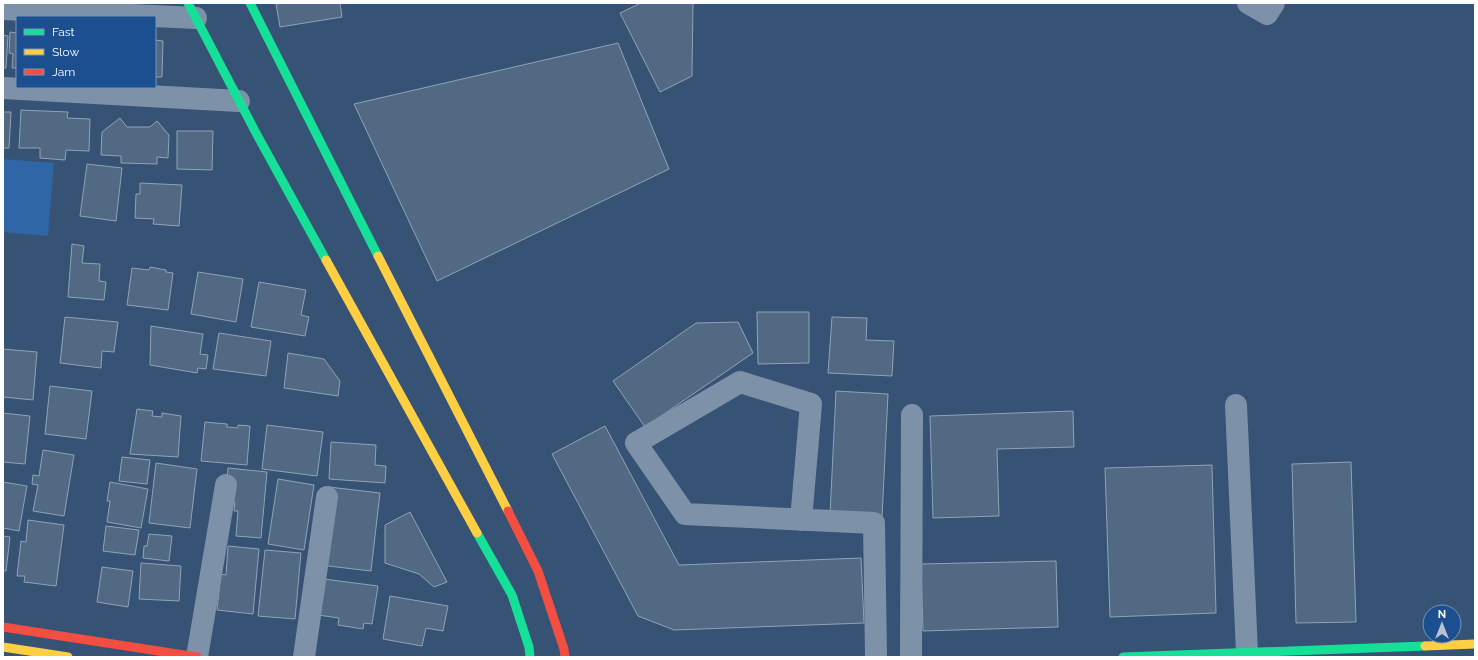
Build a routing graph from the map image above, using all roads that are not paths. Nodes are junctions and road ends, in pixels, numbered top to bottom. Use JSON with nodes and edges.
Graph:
{"nodes":[{"id":1,"x":250,"y":3,"type":"edge"},
{"id":2,"x":1248,"y":3,"type":"edge"},
{"id":3,"x":1274,"y":3,"type":"edge"},
{"id":4,"x":3,"y":9,"type":"edge"},
{"id":5,"x":192,"y":10,"type":"edge"},
{"id":6,"x":3,"y":88,"type":"edge"},
{"id":7,"x":240,"y":101,"type":"junction"},
{"id":8,"x":1236,"y":405,"type":"dead end"},
{"id":9,"x":912,"y":415,"type":"dead end"},
{"id":10,"x":226,"y":485,"type":"dead end"},
{"id":11,"x":326,"y":496,"type":"dead end"},
{"id":12,"x":801,"y":520,"type":"junction"},
{"id":13,"x":3,"y":627,"type":"edge"},
{"id":14,"x":1475,"y":644,"type":"edge"},
{"id":15,"x":1428,"y":646,"type":"junction"},
{"id":16,"x":3,"y":647,"type":"edge"},
{"id":17,"x":1246,"y":653,"type":"junction"},
{"id":18,"x":68,"y":657,"type":"edge"},
{"id":19,"x":197,"y":657,"type":"edge"},
{"id":20,"x":304,"y":657,"type":"edge"},
{"id":21,"x":530,"y":657,"type":"edge"},
{"id":22,"x":565,"y":657,"type":"edge"},
{"id":23,"x":876,"y":657,"type":"edge"},
{"id":24,"x":910,"y":657,"type":"edge"},
{"id":25,"x":1123,"y":657,"type":"edge"},
{"id":26,"x":1429,"y":657,"type":"edge"}],
"edges":[{"from":1,"to":22,"type":"street"},
{"from":2,"to":3,"type":"street"},
{"from":4,"to":5,"type":"street"},
{"from":5,"to":7,"type":"street"},
{"from":6,"to":7,"type":"street"},
{"from":7,"to":21,"type":"street"},
{"from":8,"to":17,"type":"street"},
{"from":9,"to":24,"type":"street"},
{"from":10,"to":19,"type":"street"},
{"from":11,"to":20,"type":"street"},
{"from":12,"to":12,"type":"street"},
{"from":12,"to":23,"type":"street"},
{"from":13,"to":19,"type":"street"},
{"from":14,"to":15,"type":"street"},
{"from":15,"to":17,"type":"street"},
{"from":15,"to":26,"type":"street"},
{"from":16,"to":18,"type":"street"},
{"from":17,"to":25,"type":"street"}]}
